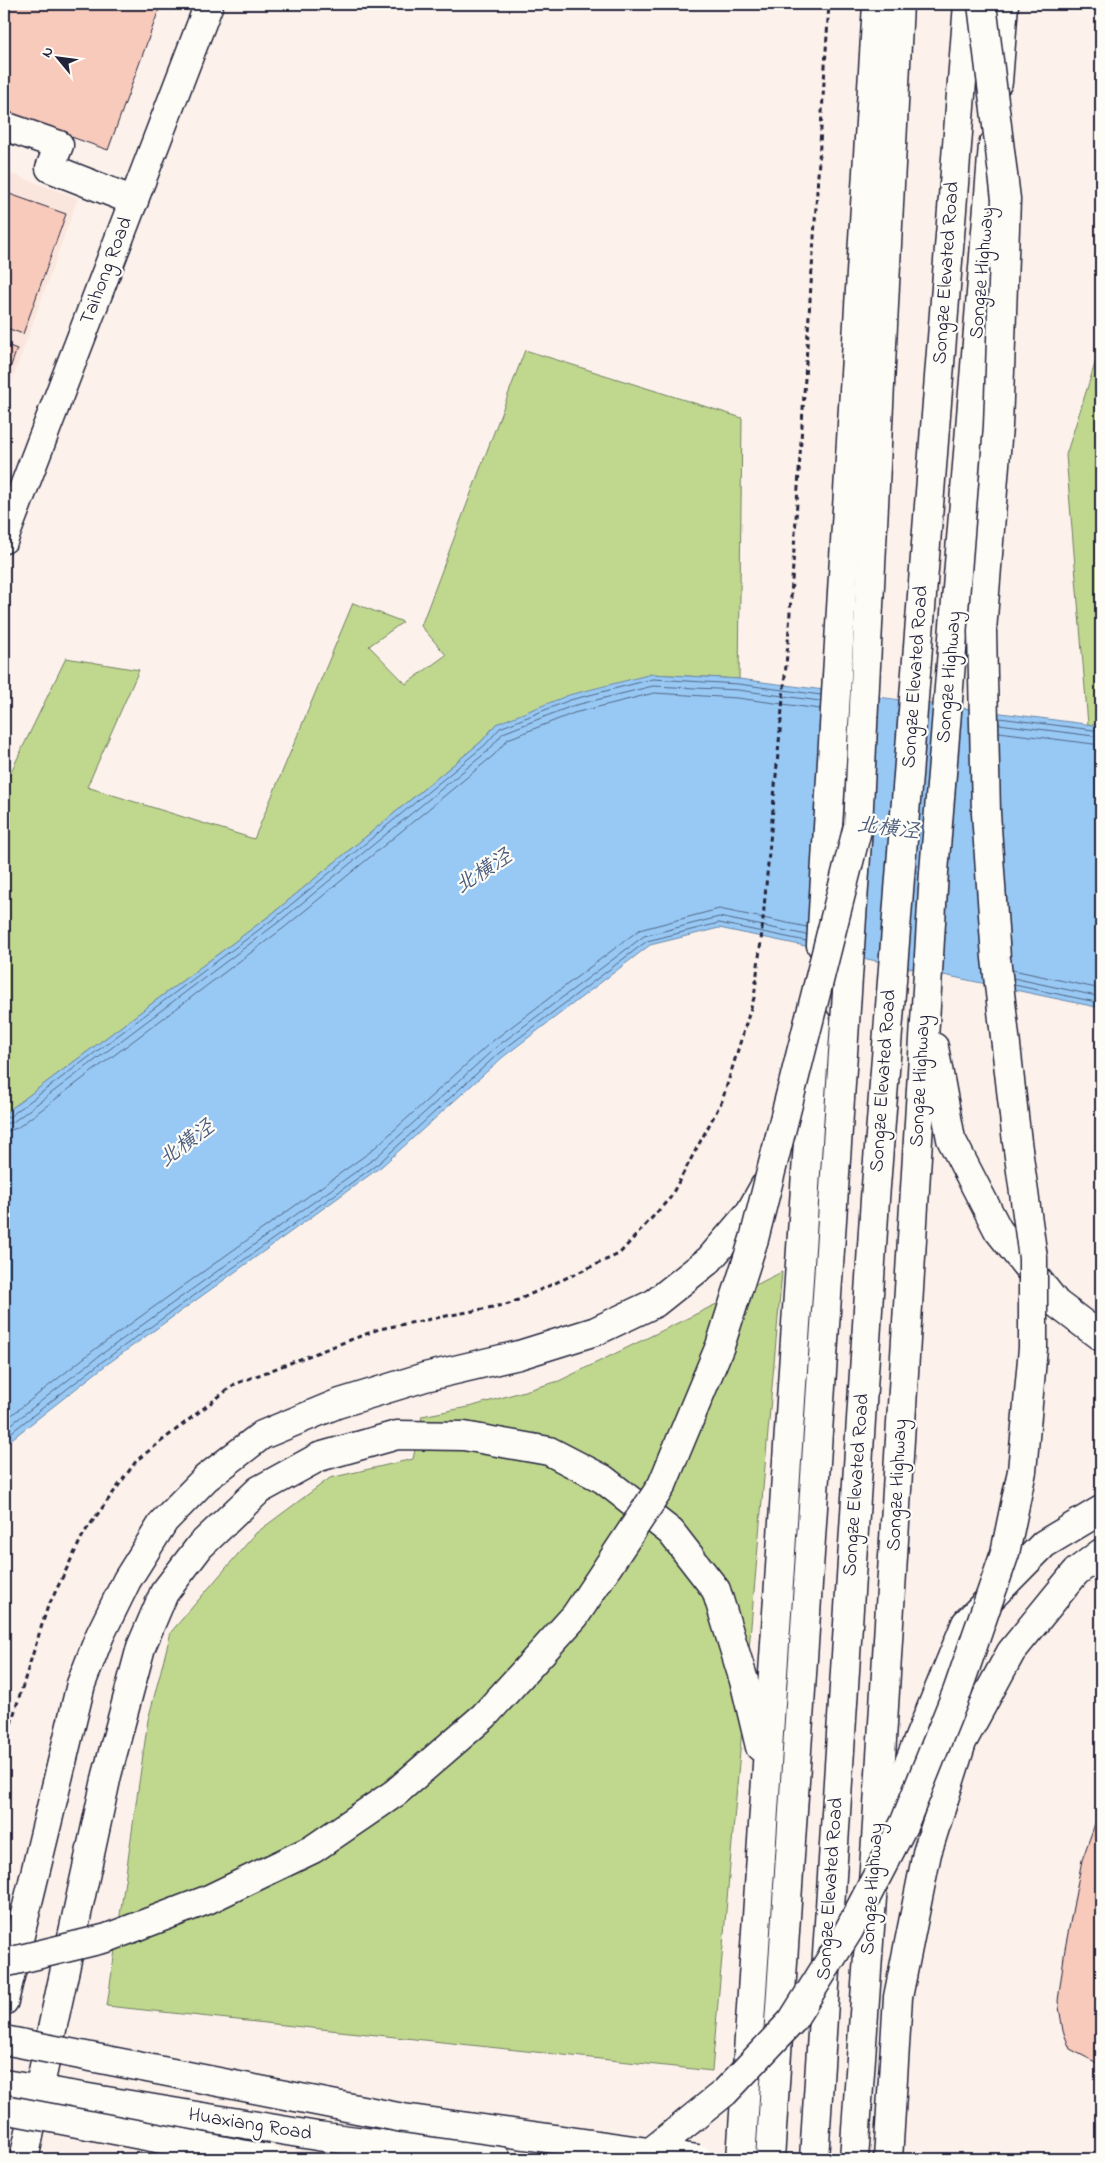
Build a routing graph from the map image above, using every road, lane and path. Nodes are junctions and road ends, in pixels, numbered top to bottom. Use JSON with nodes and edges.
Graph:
{"nodes":[{"id":1,"x":209,"y":4,"type":"edge"},
{"id":2,"x":829,"y":4,"type":"edge"},
{"id":3,"x":877,"y":4,"type":"edge"},
{"id":4,"x":899,"y":4,"type":"edge"},
{"id":5,"x":968,"y":4,"type":"edge"},
{"id":6,"x":982,"y":4,"type":"edge"},
{"id":7,"x":1004,"y":4,"type":"edge"},
{"id":8,"x":4,"y":126,"type":"edge"},
{"id":9,"x":134,"y":201,"type":"junction"},
{"id":10,"x":4,"y":539,"type":"edge"},
{"id":11,"x":858,"y":826,"type":"junction"},
{"id":12,"x":754,"y":998,"type":"dead end"},
{"id":13,"x":926,"y":1005,"type":"junction"},
{"id":14,"x":811,"y":1097,"type":"junction"},
{"id":15,"x":1101,"y":1337,"type":"edge"},
{"id":16,"x":1101,"y":1510,"type":"edge"},
{"id":17,"x":1101,"y":1553,"type":"edge"},
{"id":18,"x":766,"y":1774,"type":"junction"},
{"id":19,"x":876,"y":1840,"type":"junction"},
{"id":20,"x":4,"y":1963,"type":"edge"},
{"id":21,"x":4,"y":2001,"type":"edge"},
{"id":22,"x":4,"y":2040,"type":"edge"},
{"id":23,"x":4,"y":2084,"type":"edge"},
{"id":24,"x":39,"y":2091,"type":"junction"},
{"id":25,"x":4,"y":2109,"type":"edge"},
{"id":26,"x":24,"y":2159,"type":"edge"},
{"id":27,"x":267,"y":2159,"type":"edge"},
{"id":28,"x":498,"y":2159,"type":"edge"},
{"id":29,"x":642,"y":2159,"type":"edge"},
{"id":30,"x":698,"y":2159,"type":"edge"},
{"id":31,"x":741,"y":2159,"type":"edge"},
{"id":32,"x":770,"y":2159,"type":"edge"},
{"id":33,"x":814,"y":2159,"type":"edge"},
{"id":34,"x":854,"y":2159,"type":"edge"},
{"id":35,"x":888,"y":2159,"type":"edge"}],
"edges":[{"from":1,"to":9,"type":"main road","name":"Taihong Road"},
{"from":2,"to":12,"type":"path"},
{"from":3,"to":14,"type":"main road","bridge":true},
{"from":4,"to":11,"type":"main road","name":"Songze Elevated Road"},
{"from":5,"to":33,"type":"main road","name":"Songze Elevated Road","bridge":true},
{"from":6,"to":29,"type":"main road","bridge":true},
{"from":7,"to":13,"type":"main road","name":"Songze Highway"},
{"from":8,"to":9,"type":"main road"},
{"from":9,"to":10,"type":"main road","name":"Taihong Road"},
{"from":11,"to":20,"type":"main road","bridge":true},
{"from":11,"to":32,"type":"main road","name":"Songze Elevated Road","bridge":true},
{"from":13,"to":15,"type":"main road"},
{"from":13,"to":19,"type":"main road","name":"Songze Highway"},
{"from":14,"to":18,"type":"main road"},
{"from":14,"to":21,"type":"main road","bridge":true},
{"from":16,"to":19,"type":"main road","bridge":true},
{"from":17,"to":35,"type":"main road"},
{"from":18,"to":24,"type":"main road"},
{"from":18,"to":31,"type":"main road"},
{"from":19,"to":34,"type":"main road","name":"Songze Highway","bridge":true},
{"from":22,"to":30,"type":"main road","bridge":true},
{"from":23,"to":24,"type":"main road","name":"Huaxiang Road"},
{"from":24,"to":26,"type":"main road"},
{"from":24,"to":28,"type":"main road","name":"Huaxiang Road"},
{"from":25,"to":27,"type":"main road","bridge":true}]}
